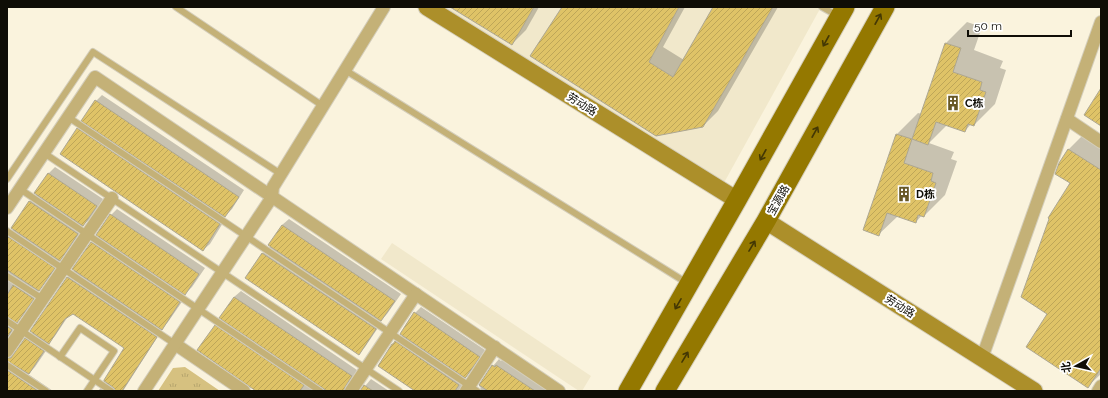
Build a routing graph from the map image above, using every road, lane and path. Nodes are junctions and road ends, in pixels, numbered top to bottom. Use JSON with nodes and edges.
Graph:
{"nodes":[{"id":1,"x":176,"y":7,"type":"edge"},
{"id":2,"x":384,"y":7,"type":"edge"},
{"id":3,"x":427,"y":7,"type":"edge"},
{"id":4,"x":822,"y":7,"type":"edge"},
{"id":5,"x":885,"y":7,"type":"edge"},
{"id":6,"x":842,"y":12,"type":"edge"},
{"id":7,"x":1101,"y":22,"type":"edge"},
{"id":8,"x":345,"y":70,"type":"junction"},
{"id":9,"x":323,"y":106,"type":"junction"},
{"id":10,"x":68,"y":117,"type":"junction"},
{"id":11,"x":1067,"y":119,"type":"junction"},
{"id":12,"x":1101,"y":142,"type":"edge"},
{"id":13,"x":44,"y":153,"type":"junction"},
{"id":14,"x":281,"y":174,"type":"junction"},
{"id":15,"x":7,"y":179,"type":"edge"},
{"id":16,"x":20,"y":189,"type":"junction"},
{"id":17,"x":272,"y":197,"type":"junction"},
{"id":18,"x":112,"y":198,"type":"junction"},
{"id":19,"x":737,"y":200,"type":"junction"},
{"id":20,"x":7,"y":208,"type":"edge"},
{"id":21,"x":766,"y":221,"type":"junction"},
{"id":22,"x":7,"y":231,"type":"edge"},
{"id":23,"x":87,"y":235,"type":"junction"},
{"id":24,"x":246,"y":237,"type":"junction"},
{"id":25,"x":63,"y":269,"type":"junction"},
{"id":26,"x":222,"y":272,"type":"junction"},
{"id":27,"x":7,"y":276,"type":"edge"},
{"id":28,"x":689,"y":284,"type":"junction"},
{"id":29,"x":416,"y":294,"type":"junction"},
{"id":30,"x":43,"y":299,"type":"junction"},
{"id":31,"x":198,"y":309,"type":"junction"},
{"id":32,"x":7,"y":321,"type":"edge"},
{"id":33,"x":21,"y":331,"type":"junction"},
{"id":34,"x":390,"y":333,"type":"junction"},
{"id":35,"x":174,"y":344,"type":"junction"},
{"id":36,"x":495,"y":347,"type":"junction"},
{"id":37,"x":7,"y":352,"type":"edge"},
{"id":38,"x":60,"y":357,"type":"junction"},
{"id":39,"x":982,"y":358,"type":"junction"},
{"id":40,"x":7,"y":365,"type":"edge"},
{"id":41,"x":366,"y":369,"type":"junction"},
{"id":42,"x":94,"y":380,"type":"junction"},
{"id":43,"x":1101,"y":386,"type":"edge"},
{"id":44,"x":471,"y":389,"type":"edge"},
{"id":45,"x":46,"y":391,"type":"edge"},
{"id":46,"x":87,"y":391,"type":"edge"},
{"id":47,"x":111,"y":391,"type":"edge"},
{"id":48,"x":144,"y":391,"type":"edge"},
{"id":49,"x":244,"y":391,"type":"edge"},
{"id":50,"x":320,"y":391,"type":"edge"},
{"id":51,"x":351,"y":391,"type":"edge"},
{"id":52,"x":399,"y":391,"type":"edge"},
{"id":53,"x":559,"y":391,"type":"edge"},
{"id":54,"x":628,"y":391,"type":"edge"},
{"id":55,"x":665,"y":391,"type":"edge"},
{"id":56,"x":1034,"y":391,"type":"edge"},
{"id":57,"x":1098,"y":391,"type":"edge"}],
"edges":[{"from":1,"to":9,"type":"lane"},
{"from":2,"to":8,"type":"street"},
{"from":3,"to":19,"type":"street","name":"劳动路"},
{"from":4,"to":6,"type":"lane"},
{"from":21,"to":5,"type":"main road","name":"宝源路","one_way":true},
{"from":6,"to":19,"type":"main road","one_way":true},
{"from":7,"to":11,"type":"street"},
{"from":8,"to":9,"type":"street"},
{"from":8,"to":28,"type":"lane"},
{"from":9,"to":14,"type":"street"},
{"from":10,"to":13,"type":"street"},
{"from":10,"to":17,"type":"street"},
{"from":10,"to":24,"type":"lane"},
{"from":11,"to":12,"type":"street"},
{"from":11,"to":39,"type":"street"},
{"from":13,"to":16,"type":"street"},
{"from":13,"to":18,"type":"lane"},
{"from":14,"to":15,"type":"lane"},
{"from":14,"to":17,"type":"street"},
{"from":16,"to":20,"type":"street"},
{"from":16,"to":23,"type":"lane"},
{"from":17,"to":24,"type":"street"},
{"from":17,"to":29,"type":"street"},
{"from":18,"to":23,"type":"street"},
{"from":18,"to":26,"type":"lane"},
{"from":19,"to":28,"type":"main road"},
{"from":21,"to":39,"type":"street","name":"劳动路"},
{"from":55,"to":21,"type":"main road","name":"宝源路","one_way":true},
{"from":22,"to":25,"type":"lane"},
{"from":23,"to":25,"type":"street"},
{"from":23,"to":31,"type":"lane"},
{"from":24,"to":26,"type":"street"},
{"from":24,"to":34,"type":"lane"},
{"from":25,"to":30,"type":"street"},
{"from":25,"to":35,"type":"lane"},
{"from":26,"to":31,"type":"street"},
{"from":26,"to":41,"type":"lane"},
{"from":27,"to":30,"type":"lane"},
{"from":28,"to":54,"type":"main road","one_way":true},
{"from":29,"to":34,"type":"street"},
{"from":29,"to":36,"type":"street"},
{"from":30,"to":33,"type":"street"},
{"from":31,"to":35,"type":"street"},
{"from":31,"to":50,"type":"lane"},
{"from":32,"to":33,"type":"lane"},
{"from":33,"to":37,"type":"street"},
{"from":33,"to":38,"type":"lane"},
{"from":34,"to":41,"type":"street"},
{"from":34,"to":44,"type":"lane"},
{"from":35,"to":48,"type":"street"},
{"from":35,"to":49,"type":"street"},
{"from":36,"to":44,"type":"street"},
{"from":36,"to":53,"type":"street"},
{"from":38,"to":42,"type":"lane"},
{"from":38,"to":42,"type":"lane"},
{"from":39,"to":56,"type":"street","name":"劳动路"},
{"from":40,"to":45,"type":"lane"},
{"from":41,"to":51,"type":"street"},
{"from":41,"to":52,"type":"lane"},
{"from":42,"to":46,"type":"lane"},
{"from":42,"to":47,"type":"lane"},
{"from":43,"to":57,"type":"street"}]}
